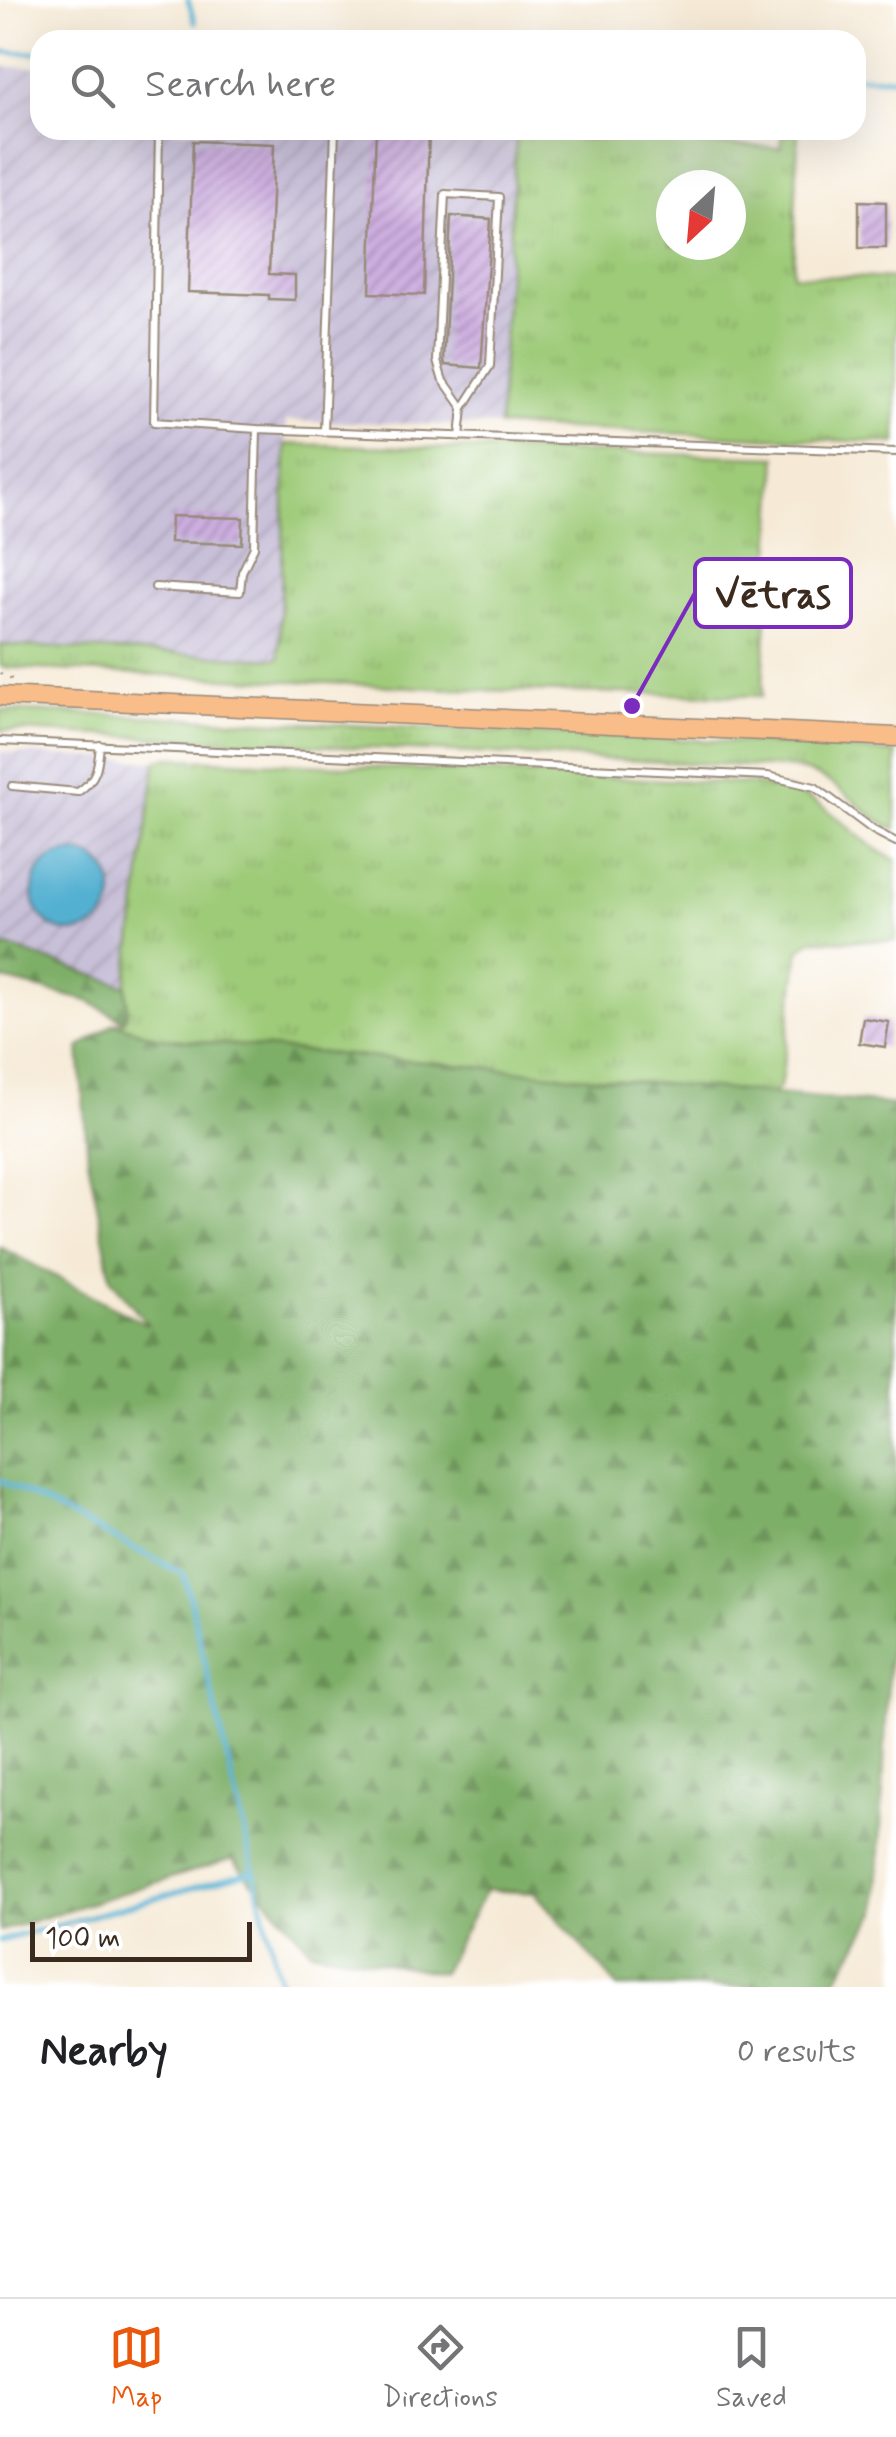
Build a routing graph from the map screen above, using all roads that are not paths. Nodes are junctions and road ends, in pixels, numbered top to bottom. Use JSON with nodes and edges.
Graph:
{"nodes":[{"id":1,"x":160,"y":140,"type":"edge"},
{"id":2,"x":335,"y":140,"type":"edge"},
{"id":3,"x":463,"y":408,"type":"junction"},
{"id":4,"x":257,"y":429,"type":"junction"},
{"id":5,"x":324,"y":432,"type":"junction"},
{"id":6,"x":460,"y":437,"type":"junction"},
{"id":7,"x":896,"y":452,"type":"edge"},
{"id":8,"x":155,"y":587,"type":"dead end"},
{"id":9,"x":0,"y":696,"type":"edge"},
{"id":10,"x":896,"y":737,"type":"edge"},
{"id":11,"x":0,"y":740,"type":"edge"},
{"id":12,"x":100,"y":745,"type":"junction"},
{"id":13,"x":12,"y":786,"type":"dead end"},
{"id":14,"x":896,"y":842,"type":"edge"}],
"edges":[{"from":1,"to":4,"type":"lane"},
{"from":2,"to":5,"type":"lane"},
{"from":3,"to":3,"type":"lane"},
{"from":3,"to":6,"type":"lane"},
{"from":4,"to":5,"type":"lane"},
{"from":4,"to":8,"type":"lane"},
{"from":5,"to":6,"type":"lane"},
{"from":6,"to":7,"type":"lane"},
{"from":9,"to":10,"type":"main road"},
{"from":11,"to":12,"type":"lane"},
{"from":12,"to":13,"type":"lane"},
{"from":12,"to":14,"type":"lane"}]}
